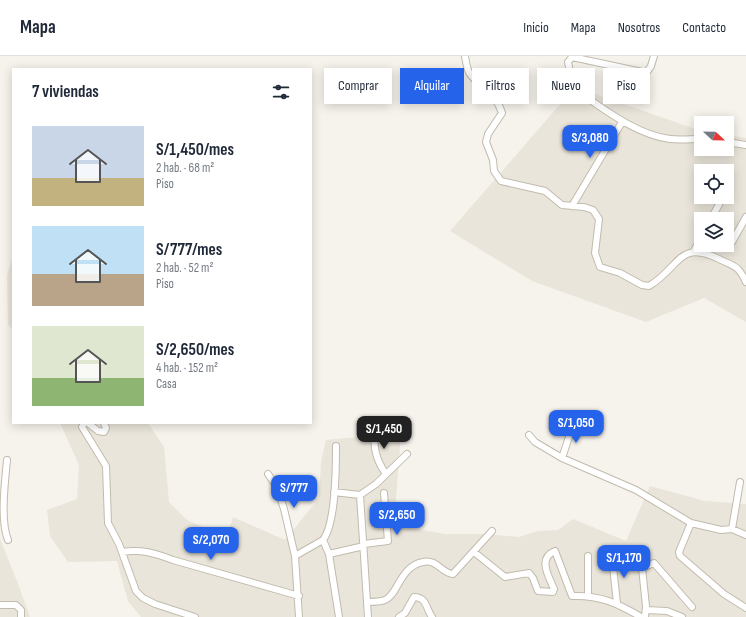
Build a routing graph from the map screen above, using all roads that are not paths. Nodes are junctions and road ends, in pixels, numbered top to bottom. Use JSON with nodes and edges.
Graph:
{"nodes":[{"id":1,"x":465,"y":56,"type":"edge"},
{"id":2,"x":654,"y":56,"type":"edge"},
{"id":3,"x":622,"y":122,"type":"junction"},
{"id":4,"x":694,"y":139,"type":"edge"},
{"id":5,"x":734,"y":143,"type":"edge"},
{"id":6,"x":746,"y":145,"type":"edge"},
{"id":7,"x":572,"y":206,"type":"junction"},
{"id":8,"x":746,"y":217,"type":"edge"},
{"id":9,"x":734,"y":238,"type":"edge"},
{"id":10,"x":694,"y":251,"type":"edge"},
{"id":11,"x":699,"y":252,"type":"edge"},
{"id":12,"x":746,"y":282,"type":"edge"},
{"id":13,"x":84,"y":424,"type":"edge"},
{"id":14,"x":89,"y":424,"type":"edge"},
{"id":15,"x":104,"y":424,"type":"edge"},
{"id":16,"x":573,"y":424,"type":"dead end"},
{"id":17,"x":374,"y":430,"type":"dead end"},
{"id":18,"x":529,"y":435,"type":"dead end"},
{"id":19,"x":336,"y":446,"type":"dead end"},
{"id":20,"x":407,"y":454,"type":"dead end"},
{"id":21,"x":562,"y":458,"type":"junction"},
{"id":22,"x":7,"y":460,"type":"dead end"},
{"id":23,"x":268,"y":474,"type":"dead end"},
{"id":24,"x":386,"y":474,"type":"junction"},
{"id":25,"x":740,"y":482,"type":"dead end"},
{"id":26,"x":334,"y":492,"type":"junction"},
{"id":27,"x":384,"y":493,"type":"dead end"},
{"id":28,"x":360,"y":496,"type":"junction"},
{"id":29,"x":2,"y":497,"type":"edge"},
{"id":30,"x":2,"y":507,"type":"edge"},
{"id":31,"x":691,"y":523,"type":"junction"},
{"id":32,"x":732,"y":530,"type":"junction"},
{"id":33,"x":492,"y":531,"type":"dead end"},
{"id":34,"x":746,"y":535,"type":"edge"},
{"id":35,"x":8,"y":540,"type":"dead end"},
{"id":36,"x":323,"y":540,"type":"junction"},
{"id":37,"x":364,"y":545,"type":"junction"},
{"id":38,"x":122,"y":552,"type":"junction"},
{"id":39,"x":474,"y":552,"type":"junction"},
{"id":40,"x":329,"y":554,"type":"junction"},
{"id":41,"x":294,"y":556,"type":"junction"},
{"id":42,"x":588,"y":556,"type":"dead end"},
{"id":43,"x":612,"y":558,"type":"dead end"},
{"id":44,"x":588,"y":595,"type":"junction"},
{"id":45,"x":299,"y":596,"type":"junction"},
{"id":46,"x":366,"y":602,"type":"junction"},
{"id":47,"x":617,"y":603,"type":"junction"},
{"id":48,"x":0,"y":605,"type":"edge"},
{"id":49,"x":692,"y":607,"type":"dead end"},
{"id":50,"x":746,"y":608,"type":"edge"},
{"id":51,"x":646,"y":610,"type":"junction"},
{"id":52,"x":21,"y":617,"type":"edge"},
{"id":53,"x":195,"y":617,"type":"edge"},
{"id":54,"x":299,"y":617,"type":"edge"},
{"id":55,"x":338,"y":617,"type":"edge"},
{"id":56,"x":368,"y":617,"type":"edge"},
{"id":57,"x":399,"y":617,"type":"edge"},
{"id":58,"x":432,"y":617,"type":"edge"},
{"id":59,"x":641,"y":617,"type":"edge"},
{"id":60,"x":644,"y":617,"type":"edge"},
{"id":61,"x":682,"y":617,"type":"edge"}],
"edges":[{"from":1,"to":7,"type":"street"},
{"from":2,"to":3,"type":"street"},
{"from":3,"to":4,"type":"street"},
{"from":3,"to":7,"type":"street"},
{"from":5,"to":6,"type":"street"},
{"from":7,"to":10,"type":"street"},
{"from":8,"to":9,"type":"street"},
{"from":11,"to":12,"type":"street"},
{"from":13,"to":38,"type":"street"},
{"from":14,"to":15,"type":"street"},
{"from":16,"to":21,"type":"street"},
{"from":17,"to":24,"type":"street"},
{"from":18,"to":21,"type":"street"},
{"from":19,"to":26,"type":"street"},
{"from":20,"to":24,"type":"street"},
{"from":21,"to":31,"type":"street"},
{"from":22,"to":29,"type":"street"},
{"from":23,"to":41,"type":"street"},
{"from":24,"to":28,"type":"street"},
{"from":25,"to":32,"type":"street"},
{"from":26,"to":28,"type":"street"},
{"from":26,"to":36,"type":"street"},
{"from":27,"to":37,"type":"street"},
{"from":28,"to":37,"type":"street"},
{"from":29,"to":30,"type":"street"},
{"from":30,"to":35,"type":"street"},
{"from":31,"to":32,"type":"street"},
{"from":31,"to":50,"type":"street"},
{"from":32,"to":34,"type":"street"},
{"from":33,"to":39,"type":"street"},
{"from":36,"to":40,"type":"street"},
{"from":36,"to":41,"type":"street"},
{"from":37,"to":40,"type":"street"},
{"from":37,"to":46,"type":"street"},
{"from":38,"to":45,"type":"street"},
{"from":38,"to":53,"type":"street"},
{"from":39,"to":44,"type":"street"},
{"from":39,"to":46,"type":"street"},
{"from":40,"to":55,"type":"street"},
{"from":41,"to":45,"type":"street"},
{"from":42,"to":44,"type":"street"},
{"from":43,"to":47,"type":"street"},
{"from":44,"to":47,"type":"street"},
{"from":45,"to":54,"type":"street"},
{"from":46,"to":56,"type":"street"},
{"from":47,"to":59,"type":"street"},
{"from":48,"to":52,"type":"street"},
{"from":49,"to":51,"type":"street"},
{"from":51,"to":60,"type":"street"},
{"from":51,"to":61,"type":"street"},
{"from":57,"to":58,"type":"street"}]}
